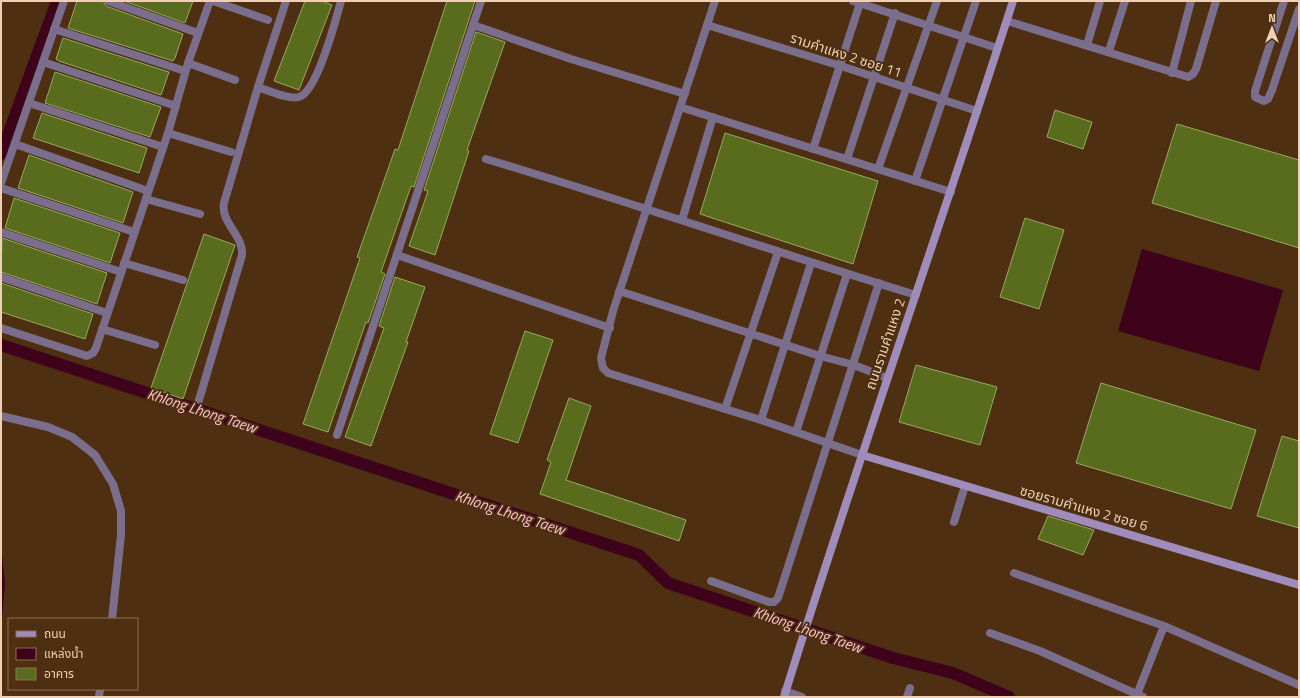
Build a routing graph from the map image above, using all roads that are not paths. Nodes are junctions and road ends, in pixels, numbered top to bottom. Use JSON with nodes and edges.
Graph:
{"nodes":[{"id":1,"x":64,"y":1,"type":"edge"},
{"id":2,"x":108,"y":1,"type":"edge"},
{"id":3,"x":212,"y":1,"type":"edge"},
{"id":4,"x":286,"y":1,"type":"edge"},
{"id":5,"x":341,"y":1,"type":"edge"},
{"id":6,"x":481,"y":1,"type":"edge"},
{"id":7,"x":715,"y":1,"type":"edge"},
{"id":8,"x":937,"y":1,"type":"edge"},
{"id":9,"x":976,"y":1,"type":"edge"},
{"id":10,"x":1013,"y":1,"type":"edge"},
{"id":11,"x":1100,"y":1,"type":"edge"},
{"id":12,"x":1125,"y":1,"type":"edge"},
{"id":13,"x":1191,"y":1,"type":"edge"},
{"id":14,"x":1216,"y":1,"type":"edge"},
{"id":15,"x":1284,"y":1,"type":"edge"},
{"id":16,"x":856,"y":2,"type":"edge"},
{"id":17,"x":1299,"y":10,"type":"edge"},
{"id":18,"x":895,"y":13,"type":"junction"},
{"id":19,"x":268,"y":20,"type":"dead end"},
{"id":20,"x":1006,"y":21,"type":"junction"},
{"id":21,"x":473,"y":25,"type":"junction"},
{"id":22,"x":707,"y":25,"type":"junction"},
{"id":23,"x":928,"y":25,"type":"junction"},
{"id":24,"x":54,"y":29,"type":"junction"},
{"id":25,"x":198,"y":33,"type":"junction"},
{"id":26,"x":963,"y":37,"type":"junction"},
{"id":27,"x":1087,"y":45,"type":"junction"},
{"id":28,"x":997,"y":48,"type":"junction"},
{"id":29,"x":1109,"y":51,"type":"junction"},
{"id":30,"x":44,"y":62,"type":"junction"},
{"id":31,"x":841,"y":66,"type":"junction"},
{"id":32,"x":187,"y":67,"type":"junction"},
{"id":33,"x":1172,"y":73,"type":"junction"},
{"id":34,"x":874,"y":77,"type":"junction"},
{"id":35,"x":235,"y":80,"type":"dead end"},
{"id":36,"x":258,"y":87,"type":"junction"},
{"id":37,"x":906,"y":87,"type":"junction"},
{"id":38,"x":684,"y":94,"type":"junction"},
{"id":39,"x":942,"y":99,"type":"junction"},
{"id":40,"x":29,"y":103,"type":"junction"},
{"id":41,"x":176,"y":106,"type":"junction"},
{"id":42,"x":680,"y":107,"type":"junction"},
{"id":43,"x":977,"y":111,"type":"junction"},
{"id":44,"x":714,"y":117,"type":"junction"},
{"id":45,"x":168,"y":133,"type":"junction"},
{"id":46,"x":15,"y":144,"type":"junction"},
{"id":47,"x":163,"y":147,"type":"junction"},
{"id":48,"x":813,"y":149,"type":"junction"},
{"id":49,"x":231,"y":152,"type":"dead end"},
{"id":50,"x":486,"y":158,"type":"dead end"},
{"id":51,"x":847,"y":159,"type":"junction"},
{"id":52,"x":878,"y":169,"type":"junction"},
{"id":53,"x":915,"y":181,"type":"junction"},
{"id":54,"x":1,"y":183,"type":"edge"},
{"id":55,"x":1,"y":188,"type":"edge"},
{"id":56,"x":951,"y":192,"type":"junction"},
{"id":57,"x":147,"y":195,"type":"junction"},
{"id":58,"x":647,"y":208,"type":"junction"},
{"id":59,"x":200,"y":214,"type":"dead end"},
{"id":60,"x":682,"y":220,"type":"junction"},
{"id":61,"x":1,"y":232,"type":"edge"},
{"id":62,"x":134,"y":232,"type":"junction"},
{"id":63,"x":778,"y":252,"type":"junction"},
{"id":64,"x":397,"y":255,"type":"junction"},
{"id":65,"x":124,"y":263,"type":"junction"},
{"id":66,"x":811,"y":263,"type":"junction"},
{"id":67,"x":121,"y":272,"type":"junction"},
{"id":68,"x":847,"y":274,"type":"junction"},
{"id":69,"x":1,"y":277,"type":"edge"},
{"id":70,"x":183,"y":280,"type":"dead end"},
{"id":71,"x":879,"y":283,"type":"junction"},
{"id":72,"x":620,"y":291,"type":"junction"},
{"id":73,"x":916,"y":295,"type":"junction"},
{"id":74,"x":107,"y":313,"type":"junction"},
{"id":75,"x":1,"y":328,"type":"edge"},
{"id":76,"x":610,"y":328,"type":"junction"},
{"id":77,"x":102,"y":329,"type":"junction"},
{"id":78,"x":750,"y":334,"type":"junction"},
{"id":79,"x":786,"y":344,"type":"junction"},
{"id":80,"x":156,"y":345,"type":"dead end"},
{"id":81,"x":820,"y":356,"type":"junction"},
{"id":82,"x":854,"y":365,"type":"junction"},
{"id":83,"x":887,"y":378,"type":"junction"},
{"id":84,"x":199,"y":400,"type":"dead end"},
{"id":85,"x":725,"y":409,"type":"junction"},
{"id":86,"x":1,"y":416,"type":"edge"},
{"id":87,"x":761,"y":420,"type":"junction"},
{"id":88,"x":796,"y":432,"type":"junction"},
{"id":89,"x":337,"y":435,"type":"dead end"},
{"id":90,"x":828,"y":444,"type":"junction"},
{"id":91,"x":862,"y":455,"type":"junction"},
{"id":92,"x":965,"y":486,"type":"junction"},
{"id":93,"x":954,"y":522,"type":"dead end"},
{"id":94,"x":1014,"y":573,"type":"dead end"},
{"id":95,"x":711,"y":581,"type":"dead end"},
{"id":96,"x":1299,"y":585,"type":"edge"},
{"id":97,"x":112,"y":618,"type":"edge"},
{"id":98,"x":1164,"y":626,"type":"junction"},
{"id":99,"x":990,"y":633,"type":"dead end"},
{"id":100,"x":1299,"y":685,"type":"edge"},
{"id":101,"x":910,"y":688,"type":"dead end"},
{"id":102,"x":784,"y":694,"type":"edge"},
{"id":103,"x":1139,"y":696,"type":"edge"},
{"id":104,"x":802,"y":697,"type":"edge"},
{"id":105,"x":907,"y":697,"type":"edge"}],
"edges":[{"from":1,"to":24,"type":"street"},
{"from":2,"to":25,"type":"street"},
{"from":3,"to":19,"type":"street"},
{"from":3,"to":25,"type":"street"},
{"from":4,"to":36,"type":"street"},
{"from":5,"to":36,"type":"street"},
{"from":6,"to":21,"type":"street"},
{"from":7,"to":22,"type":"street"},
{"from":8,"to":23,"type":"street"},
{"from":9,"to":26,"type":"street"},
{"from":10,"to":20,"type":"main road","name":"ถนนรามคำแหง 2"},
{"from":11,"to":27,"type":"street"},
{"from":12,"to":29,"type":"street"},
{"from":13,"to":33,"type":"street"},
{"from":14,"to":33,"type":"street"},
{"from":15,"to":17,"type":"street"},
{"from":16,"to":18,"type":"street"},
{"from":16,"to":31,"type":"street"},
{"from":18,"to":23,"type":"street"},
{"from":18,"to":34,"type":"street"},
{"from":20,"to":27,"type":"street"},
{"from":20,"to":28,"type":"main road","name":"ถนนรามคำแหง 2"},
{"from":21,"to":38,"type":"street"},
{"from":21,"to":64,"type":"street"},
{"from":22,"to":31,"type":"street","name":"รามคำแหง 2 ซอย 11"},
{"from":22,"to":38,"type":"street"},
{"from":23,"to":26,"type":"street"},
{"from":23,"to":37,"type":"street"},
{"from":24,"to":30,"type":"street"},
{"from":24,"to":32,"type":"street"},
{"from":25,"to":32,"type":"street"},
{"from":26,"to":28,"type":"street"},
{"from":26,"to":39,"type":"street"},
{"from":27,"to":29,"type":"street"},
{"from":28,"to":43,"type":"main road","name":"ถนนรามคำแหง 2"},
{"from":29,"to":33,"type":"street"},
{"from":30,"to":40,"type":"street"},
{"from":30,"to":41,"type":"street"},
{"from":31,"to":34,"type":"street","name":"รามคำแหง 2 ซอย 11"},
{"from":31,"to":48,"type":"street"},
{"from":32,"to":35,"type":"street"},
{"from":32,"to":41,"type":"street"},
{"from":34,"to":37,"type":"street","name":"รามคำแหง 2 ซอย 11"},
{"from":34,"to":51,"type":"street"},
{"from":36,"to":84,"type":"street"},
{"from":37,"to":39,"type":"street","name":"รามคำแหง 2 ซอย 11"},
{"from":37,"to":52,"type":"street"},
{"from":38,"to":42,"type":"street"},
{"from":39,"to":43,"type":"street","name":"รามคำแหง 2 ซอย 11"},
{"from":39,"to":53,"type":"street"},
{"from":40,"to":46,"type":"street"},
{"from":40,"to":47,"type":"street"},
{"from":41,"to":45,"type":"street"},
{"from":42,"to":44,"type":"street"},
{"from":42,"to":58,"type":"street"},
{"from":43,"to":56,"type":"main road","name":"ถนนรามคำแหง 2"},
{"from":44,"to":48,"type":"street"},
{"from":44,"to":60,"type":"street"},
{"from":45,"to":47,"type":"street"},
{"from":45,"to":49,"type":"street"},
{"from":46,"to":54,"type":"street"},
{"from":46,"to":57,"type":"street"},
{"from":47,"to":57,"type":"street"},
{"from":48,"to":51,"type":"street"},
{"from":50,"to":58,"type":"street"},
{"from":51,"to":52,"type":"street"},
{"from":52,"to":53,"type":"street"},
{"from":53,"to":56,"type":"street"},
{"from":55,"to":62,"type":"street"},
{"from":56,"to":73,"type":"main road","name":"ถนนรามคำแหง 2"},
{"from":57,"to":59,"type":"street"},
{"from":57,"to":62,"type":"street"},
{"from":58,"to":60,"type":"street"},
{"from":58,"to":72,"type":"street"},
{"from":60,"to":63,"type":"street"},
{"from":61,"to":67,"type":"street"},
{"from":62,"to":65,"type":"street"},
{"from":63,"to":66,"type":"street"},
{"from":63,"to":78,"type":"street"},
{"from":64,"to":76,"type":"street"},
{"from":64,"to":89,"type":"street"},
{"from":65,"to":67,"type":"street"},
{"from":65,"to":70,"type":"street"},
{"from":66,"to":68,"type":"street"},
{"from":66,"to":79,"type":"street"},
{"from":67,"to":74,"type":"street"},
{"from":68,"to":71,"type":"street"},
{"from":68,"to":81,"type":"street"},
{"from":69,"to":74,"type":"street"},
{"from":71,"to":73,"type":"street"},
{"from":71,"to":82,"type":"street"},
{"from":72,"to":76,"type":"street"},
{"from":72,"to":78,"type":"street"},
{"from":73,"to":83,"type":"main road","name":"ถนนรามคำแหง 2"},
{"from":74,"to":77,"type":"street"},
{"from":75,"to":77,"type":"street"},
{"from":76,"to":85,"type":"street"},
{"from":77,"to":80,"type":"street"},
{"from":78,"to":79,"type":"street"},
{"from":78,"to":85,"type":"street"},
{"from":79,"to":81,"type":"street"},
{"from":79,"to":87,"type":"street"},
{"from":81,"to":82,"type":"street"},
{"from":81,"to":88,"type":"street"},
{"from":82,"to":83,"type":"street"},
{"from":82,"to":90,"type":"street"},
{"from":83,"to":91,"type":"main road","name":"ถนนรามคำแหง 2"},
{"from":85,"to":87,"type":"street"},
{"from":86,"to":97,"type":"street"},
{"from":87,"to":88,"type":"street"},
{"from":88,"to":90,"type":"street"},
{"from":90,"to":91,"type":"street"},
{"from":90,"to":95,"type":"street"},
{"from":91,"to":92,"type":"main road","name":"ซอยรามคำแหง 2 ซอย 6"},
{"from":91,"to":102,"type":"main road","name":"ถนนรามคำแหง 2"},
{"from":92,"to":93,"type":"street"},
{"from":92,"to":96,"type":"main road","name":"ซอยรามคำแหง 2 ซอย 6"},
{"from":94,"to":98,"type":"street"},
{"from":98,"to":100,"type":"street"},
{"from":98,"to":103,"type":"street"},
{"from":99,"to":103,"type":"street"},
{"from":101,"to":105,"type":"street"},
{"from":102,"to":104,"type":"street"}]}
